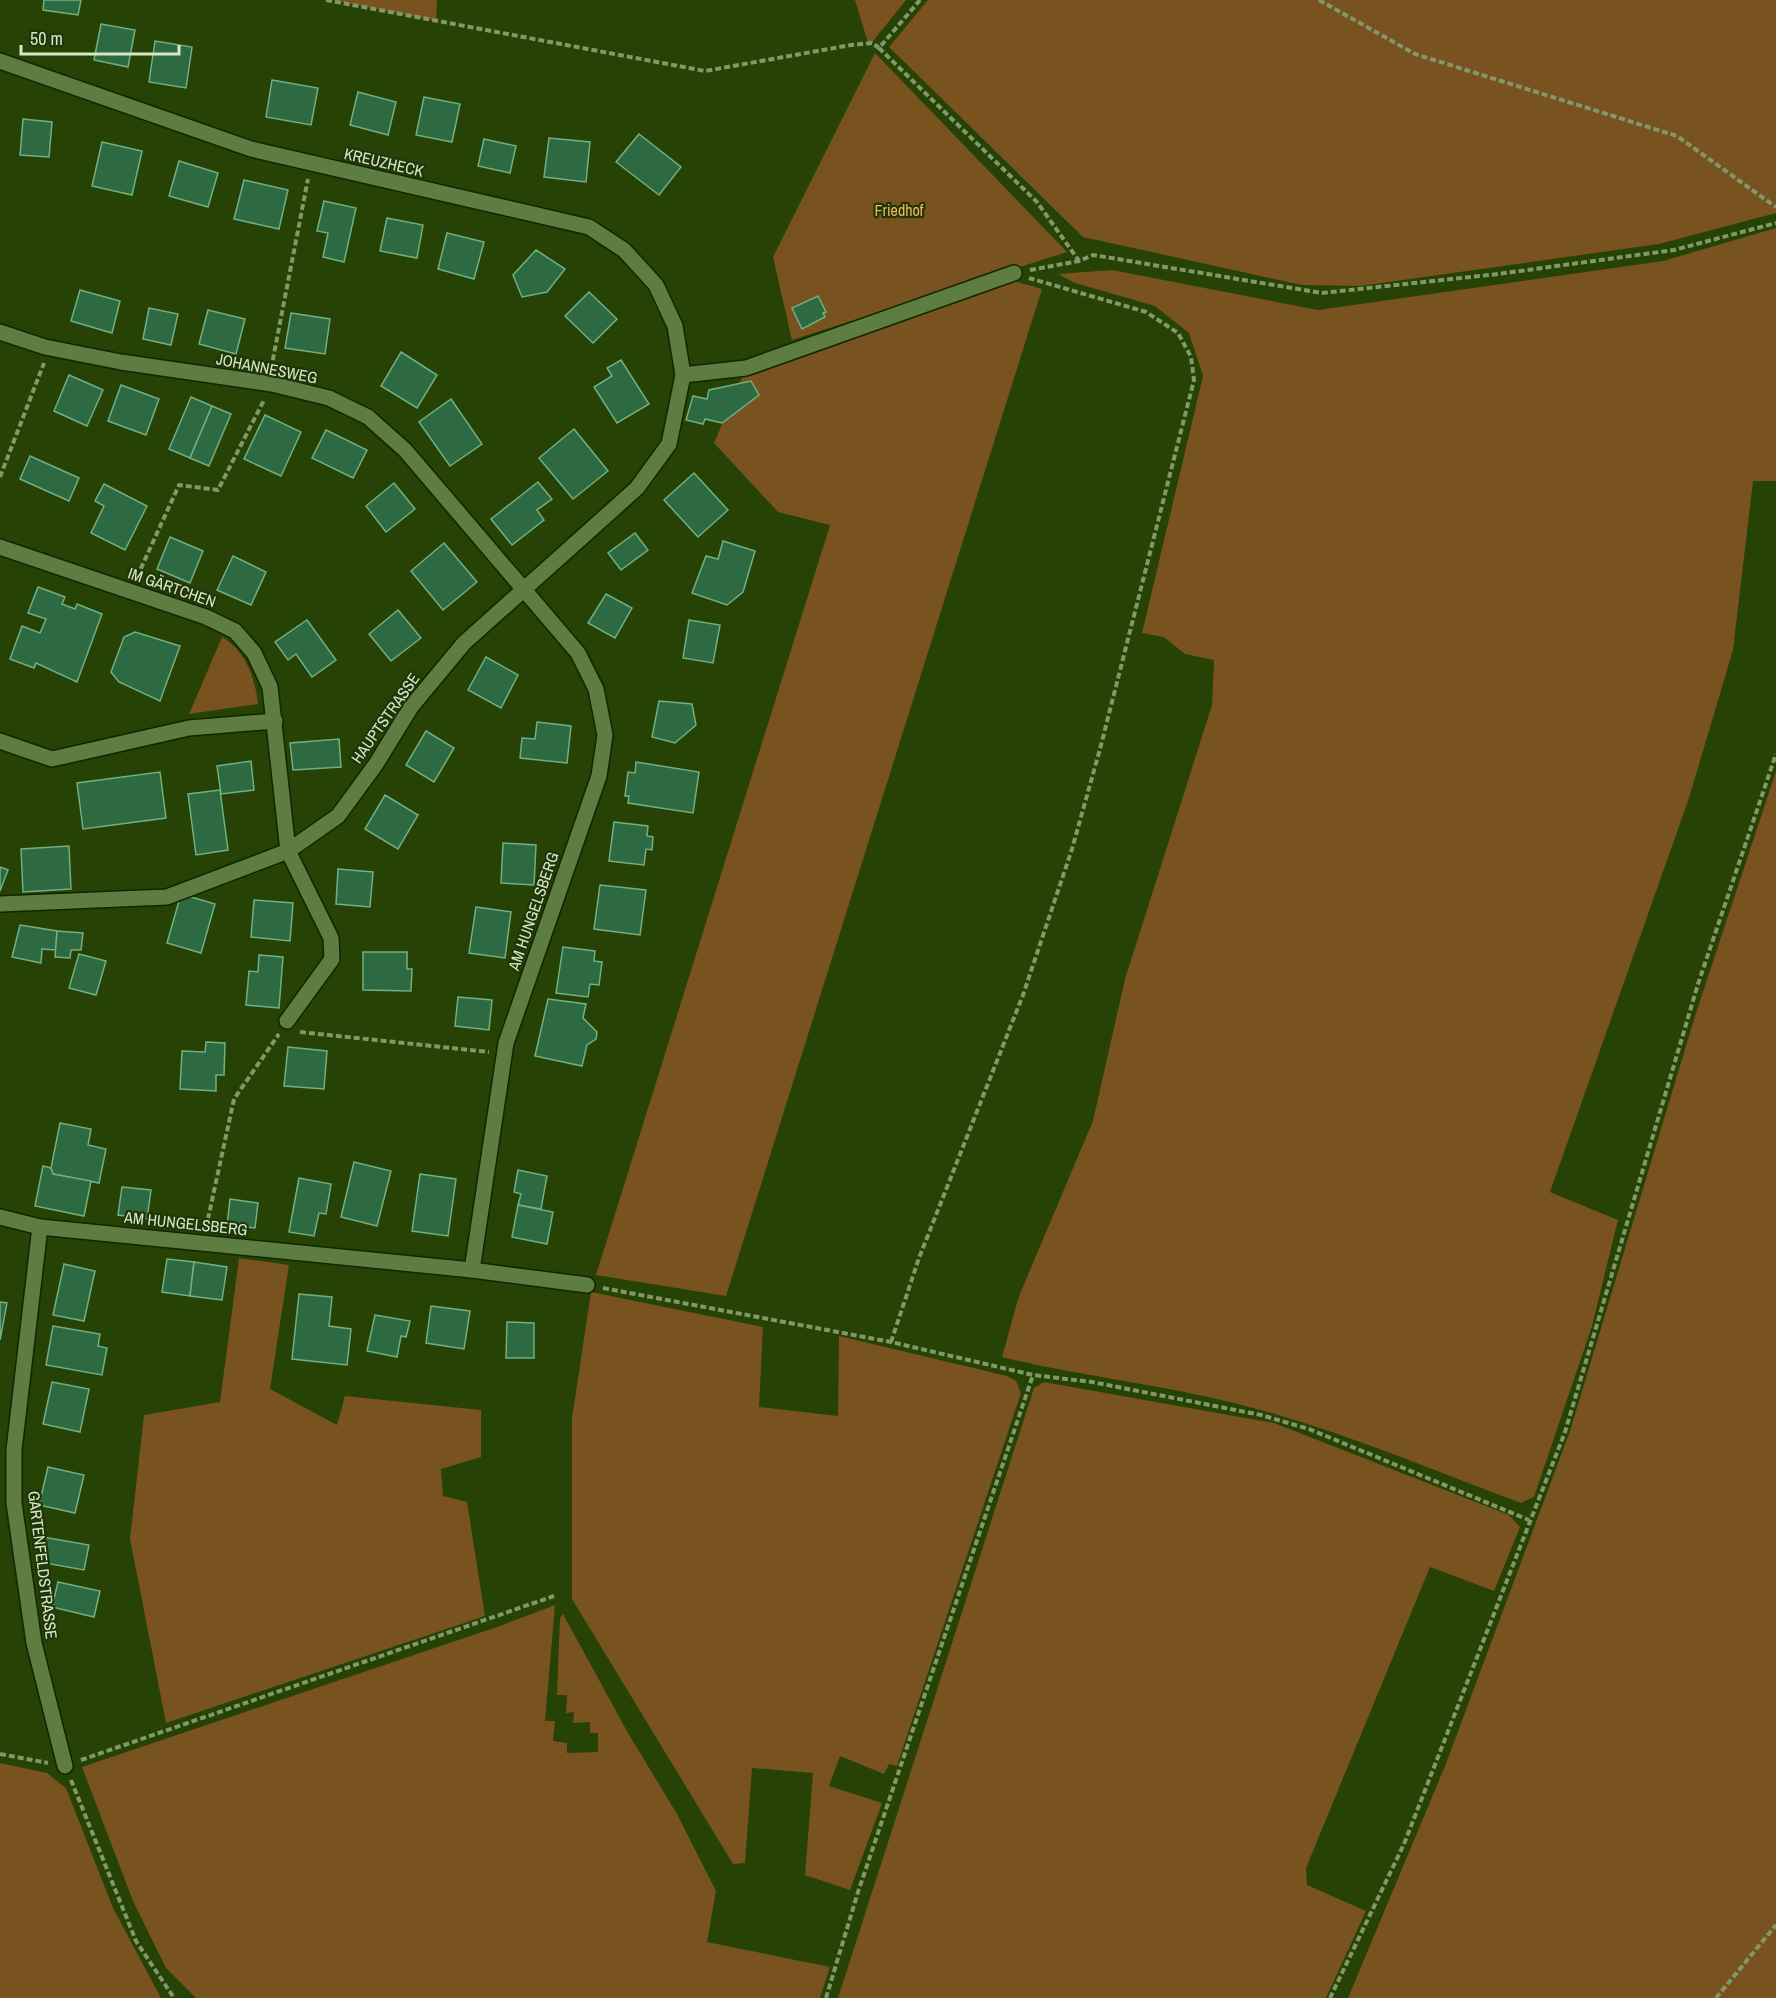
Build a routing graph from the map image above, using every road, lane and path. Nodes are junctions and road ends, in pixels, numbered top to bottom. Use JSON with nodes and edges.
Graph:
{"nodes":[{"id":1,"x":326,"y":0,"type":"edge"},
{"id":2,"x":920,"y":0,"type":"edge"},
{"id":3,"x":1319,"y":0,"type":"edge"},
{"id":4,"x":879,"y":48,"type":"junction"},
{"id":5,"x":0,"y":61,"type":"edge"},
{"id":6,"x":311,"y":163,"type":"junction"},
{"id":7,"x":1776,"y":207,"type":"edge"},
{"id":8,"x":1776,"y":223,"type":"edge"},
{"id":9,"x":1079,"y":261,"type":"junction"},
{"id":10,"x":1014,"y":273,"type":"junction"},
{"id":11,"x":0,"y":332,"type":"edge"},
{"id":12,"x":45,"y":347,"type":"junction"},
{"id":13,"x":683,"y":375,"type":"junction"},
{"id":14,"x":270,"y":384,"type":"junction"},
{"id":15,"x":0,"y":477,"type":"edge"},
{"id":16,"x":0,"y":547,"type":"edge"},
{"id":17,"x":523,"y":588,"type":"junction"},
{"id":18,"x":130,"y":591,"type":"junction"},
{"id":19,"x":275,"y":721,"type":"junction"},
{"id":20,"x":0,"y":741,"type":"edge"},
{"id":21,"x":1776,"y":754,"type":"edge"},
{"id":22,"x":288,"y":851,"type":"junction"},
{"id":23,"x":0,"y":904,"type":"edge"},
{"id":24,"x":288,"y":1027,"type":"junction"},
{"id":25,"x":504,"y":1053,"type":"junction"},
{"id":26,"x":0,"y":1217,"type":"edge"},
{"id":27,"x":40,"y":1227,"type":"junction"},
{"id":28,"x":203,"y":1243,"type":"junction"},
{"id":29,"x":472,"y":1270,"type":"junction"},
{"id":30,"x":587,"y":1285,"type":"joint"},
{"id":31,"x":891,"y":1342,"type":"junction"},
{"id":32,"x":1033,"y":1375,"type":"junction"},
{"id":33,"x":1529,"y":1520,"type":"junction"},
{"id":34,"x":554,"y":1596,"type":"dead end"},
{"id":35,"x":0,"y":1754,"type":"edge"},
{"id":36,"x":65,"y":1766,"type":"junction"},
{"id":37,"x":1776,"y":1925,"type":"edge"},
{"id":38,"x":174,"y":1998,"type":"edge"},
{"id":39,"x":826,"y":1998,"type":"edge"},
{"id":40,"x":1330,"y":1998,"type":"edge"},
{"id":41,"x":1716,"y":1998,"type":"edge"}],
"edges":[{"from":1,"to":4,"type":"path"},
{"from":2,"to":4,"type":"path"},
{"from":3,"to":7,"type":"path"},
{"from":4,"to":9,"type":"path"},
{"from":5,"to":6,"type":"street","name":"KREUZHECK"},
{"from":6,"to":13,"type":"street","name":"KREUZHECK"},
{"from":6,"to":14,"type":"path"},
{"from":8,"to":9,"type":"path"},
{"from":9,"to":10,"type":"path"},
{"from":10,"to":13,"type":"street"},
{"from":10,"to":31,"type":"path"},
{"from":11,"to":12,"type":"street","name":"JOHANNESWEG"},
{"from":12,"to":14,"type":"street","name":"JOHANNESWEG"},
{"from":12,"to":15,"type":"path"},
{"from":13,"to":17,"type":"street","name":"HAUPTSTRASSE"},
{"from":14,"to":17,"type":"street","name":"JOHANNESWEG"},
{"from":14,"to":18,"type":"path"},
{"from":16,"to":18,"type":"street","name":"IM GÄRTCHEN"},
{"from":17,"to":22,"type":"street","name":"HAUPTSTRASSE"},
{"from":17,"to":25,"type":"street","name":"AM HUNGELSBERG"},
{"from":18,"to":19,"type":"street","name":"IM GÄRTCHEN"},
{"from":19,"to":20,"type":"street"},
{"from":19,"to":22,"type":"street","name":"IM GÄRTCHEN"},
{"from":21,"to":33,"type":"path"},
{"from":22,"to":23,"type":"street","name":"HAUPTSTRASSE"},
{"from":22,"to":24,"type":"street"},
{"from":24,"to":25,"type":"path"},
{"from":24,"to":28,"type":"path"},
{"from":25,"to":29,"type":"street","name":"AM HUNGELSBERG"},
{"from":26,"to":27,"type":"street"},
{"from":27,"to":28,"type":"street","name":"AM HUNGELSBERG"},
{"from":27,"to":36,"type":"street","name":"GARTENFELDSTRASSE"},
{"from":28,"to":29,"type":"street","name":"AM HUNGELSBERG"},
{"from":29,"to":30,"type":"street","name":"AM HUNGELSBERG"},
{"from":30,"to":31,"type":"path"},
{"from":31,"to":32,"type":"path"},
{"from":32,"to":33,"type":"path"},
{"from":32,"to":39,"type":"path"},
{"from":33,"to":40,"type":"path"},
{"from":34,"to":36,"type":"path"},
{"from":35,"to":36,"type":"path"},
{"from":36,"to":38,"type":"path"},
{"from":37,"to":41,"type":"path"}]}
